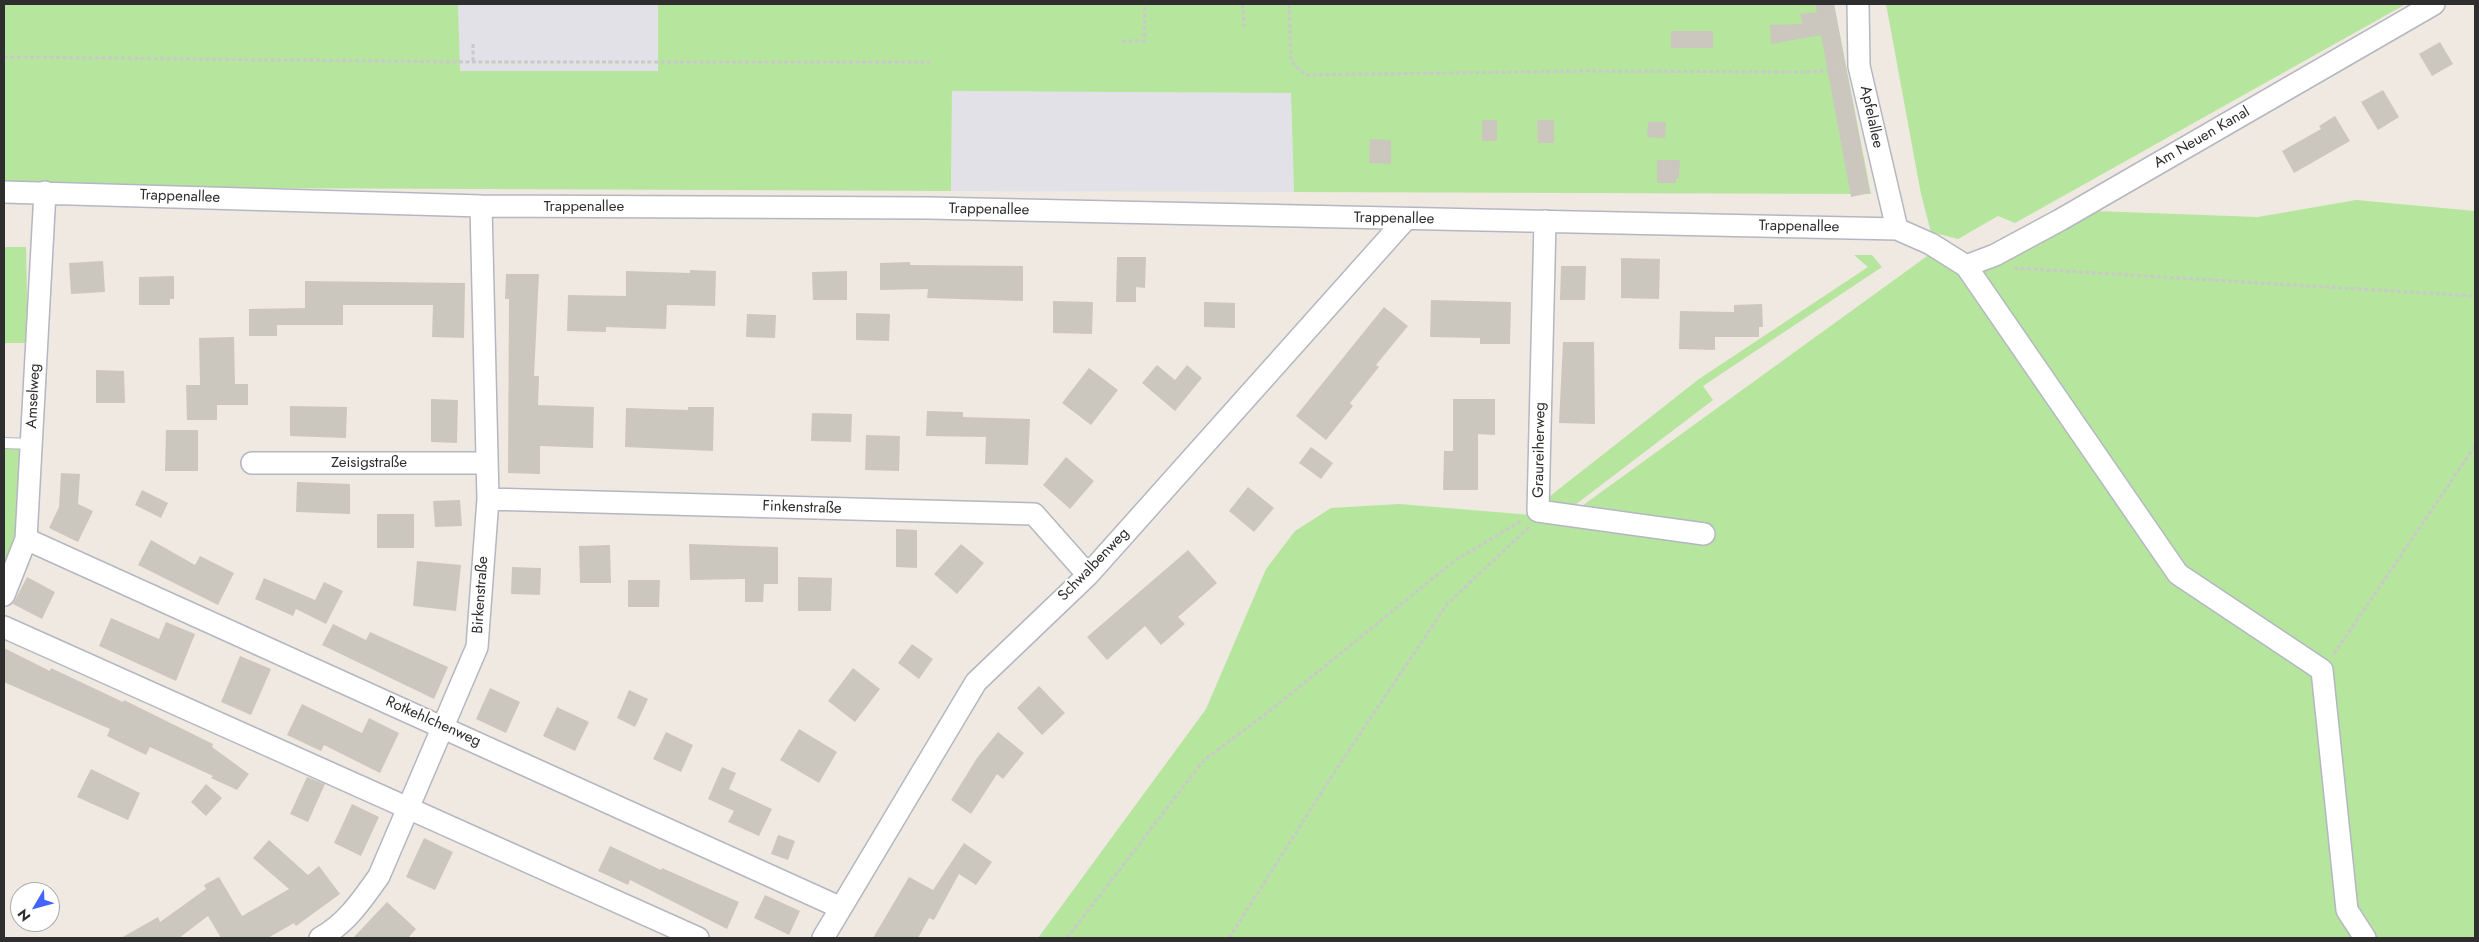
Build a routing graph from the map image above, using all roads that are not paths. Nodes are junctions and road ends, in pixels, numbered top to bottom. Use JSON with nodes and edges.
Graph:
{"nodes":[{"id":1,"x":1858,"y":4,"type":"edge"},
{"id":2,"x":2434,"y":4,"type":"edge"},
{"id":3,"x":4,"y":192,"type":"edge"},
{"id":4,"x":44,"y":192,"type":"junction"},
{"id":5,"x":481,"y":206,"type":"junction"},
{"id":6,"x":1404,"y":220,"type":"junction"},
{"id":7,"x":1545,"y":221,"type":"junction"},
{"id":8,"x":1897,"y":228,"type":"junction"},
{"id":9,"x":1966,"y":266,"type":"junction"},
{"id":10,"x":4,"y":443,"type":"edge"},
{"id":11,"x":31,"y":444,"type":"junction"},
{"id":12,"x":252,"y":463,"type":"dead end"},
{"id":13,"x":486,"y":464,"type":"junction"},
{"id":14,"x":488,"y":499,"type":"junction"},
{"id":15,"x":1704,"y":534,"type":"dead end"},
{"id":16,"x":26,"y":539,"type":"junction"},
{"id":17,"x":1088,"y":575,"type":"junction"},
{"id":18,"x":4,"y":595,"type":"edge"},
{"id":19,"x":4,"y":627,"type":"edge"},
{"id":20,"x":442,"y":726,"type":"junction"},
{"id":21,"x":410,"y":808,"type":"junction"},
{"id":22,"x":840,"y":907,"type":"junction"},
{"id":23,"x":320,"y":938,"type":"edge"},
{"id":24,"x":698,"y":938,"type":"edge"},
{"id":25,"x":823,"y":938,"type":"edge"},
{"id":26,"x":2365,"y":938,"type":"edge"}],
"edges":[{"from":1,"to":8,"type":"street","name":"Apfelallee"},
{"from":2,"to":9,"type":"street","name":"Am Neuen Kanal"},
{"from":3,"to":4,"type":"street","name":"Trappenallee"},
{"from":4,"to":5,"type":"street","name":"Trappenallee"},
{"from":4,"to":11,"type":"street","name":"Amselweg"},
{"from":5,"to":6,"type":"street","name":"Trappenallee"},
{"from":5,"to":13,"type":"street","name":"Birkenstraße"},
{"from":6,"to":7,"type":"street","name":"Trappenallee"},
{"from":6,"to":17,"type":"street","name":"Schwalbenweg"},
{"from":7,"to":8,"type":"street","name":"Trappenallee"},
{"from":7,"to":15,"type":"street","name":"Graureiherweg"},
{"from":8,"to":9,"type":"street","name":"Trappenallee"},
{"from":9,"to":26,"type":"street"},
{"from":10,"to":11,"type":"lane"},
{"from":11,"to":16,"type":"street","name":"Amselweg"},
{"from":12,"to":13,"type":"street","name":"Zeisigstraße"},
{"from":13,"to":14,"type":"street","name":"Birkenstraße"},
{"from":14,"to":17,"type":"street","name":"Finkenstraße"},
{"from":14,"to":20,"type":"street","name":"Birkenstraße"},
{"from":16,"to":18,"type":"street","name":"Amselweg"},
{"from":16,"to":20,"type":"street","name":"Rotkehlchenweg"},
{"from":17,"to":22,"type":"street","name":"Schwalbenweg"},
{"from":19,"to":21,"type":"street"},
{"from":20,"to":21,"type":"street","name":"Birkenstraße"},
{"from":20,"to":22,"type":"street","name":"Rotkehlchenweg"},
{"from":21,"to":23,"type":"street","name":"Birkenstraße"},
{"from":21,"to":24,"type":"street"},
{"from":22,"to":25,"type":"street","name":"Schwalbenweg"}]}
